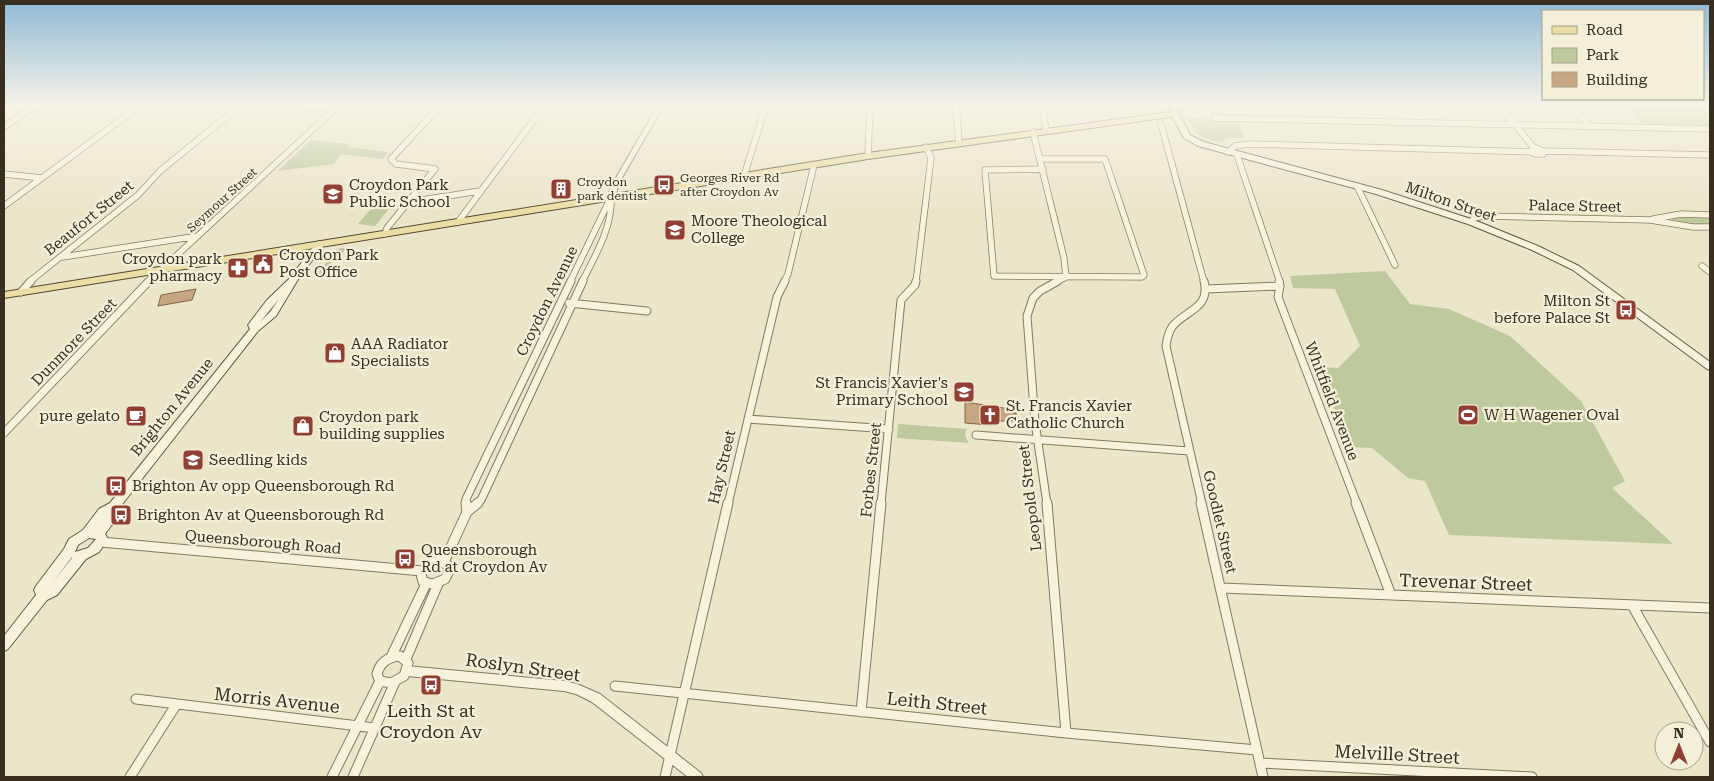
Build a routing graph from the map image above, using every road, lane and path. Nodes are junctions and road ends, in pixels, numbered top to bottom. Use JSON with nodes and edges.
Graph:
{"nodes":[{"id":1,"x":92,"y":141,"type":"edge"},
{"id":2,"x":196,"y":141,"type":"edge"},
{"id":3,"x":302,"y":141,"type":"edge"},
{"id":4,"x":407,"y":141,"type":"edge"},
{"id":5,"x":517,"y":141,"type":"edge"},
{"id":6,"x":640,"y":141,"type":"edge"},
{"id":7,"x":755,"y":141,"type":"edge"},
{"id":8,"x":869,"y":141,"type":"edge"},
{"id":9,"x":970,"y":141,"type":"edge"},
{"id":10,"x":1036,"y":141,"type":"edge"},
{"id":11,"x":1166,"y":141,"type":"edge"},
{"id":12,"x":1196,"y":141,"type":"edge"},
{"id":13,"x":1526,"y":141,"type":"edge"},
{"id":14,"x":959,"y":143,"type":"joint"},
{"id":15,"x":926,"y":147,"type":"junction"},
{"id":16,"x":1532,"y":150,"type":"junction"},
{"id":17,"x":1228,"y":152,"type":"junction"},
{"id":18,"x":1237,"y":155,"type":"junction"},
{"id":19,"x":1710,"y":155,"type":"edge"},
{"id":20,"x":868,"y":156,"type":"junction"},
{"id":21,"x":1040,"y":159,"type":"junction"},
{"id":22,"x":814,"y":165,"type":"junction"},
{"id":23,"x":1043,"y":170,"type":"junction"},
{"id":24,"x":4,"y":174,"type":"edge"},
{"id":25,"x":744,"y":176,"type":"junction"},
{"id":26,"x":42,"y":178,"type":"junction"},
{"id":27,"x":1357,"y":186,"type":"junction"},
{"id":28,"x":480,"y":191,"type":"junction"},
{"id":29,"x":611,"y":197,"type":"junction"},
{"id":30,"x":408,"y":202,"type":"junction"},
{"id":31,"x":4,"y":206,"type":"edge"},
{"id":32,"x":1710,"y":215,"type":"edge"},
{"id":33,"x":1650,"y":220,"type":"junction"},
{"id":34,"x":458,"y":222,"type":"junction"},
{"id":35,"x":1471,"y":222,"type":"junction"},
{"id":36,"x":1710,"y":228,"type":"edge"},
{"id":37,"x":385,"y":234,"type":"junction"},
{"id":38,"x":198,"y":236,"type":"junction"},
{"id":39,"x":320,"y":244,"type":"junction"},
{"id":40,"x":61,"y":257,"type":"junction"},
{"id":41,"x":1395,"y":265,"type":"dead end"},
{"id":42,"x":1702,"y":266,"type":"dead end"},
{"id":43,"x":163,"y":270,"type":"junction"},
{"id":44,"x":1710,"y":272,"type":"edge"},
{"id":45,"x":1066,"y":276,"type":"junction"},
{"id":46,"x":1280,"y":286,"type":"junction"},
{"id":47,"x":1206,"y":289,"type":"junction"},
{"id":48,"x":21,"y":292,"type":"junction"},
{"id":49,"x":4,"y":295,"type":"edge"},
{"id":50,"x":561,"y":303,"type":"junction"},
{"id":51,"x":572,"y":303,"type":"junction"},
{"id":52,"x":647,"y":311,"type":"dead end"},
{"id":53,"x":1710,"y":367,"type":"edge"},
{"id":54,"x":507,"y":416,"type":"junction"},
{"id":55,"x":518,"y":418,"type":"junction"},
{"id":56,"x":748,"y":419,"type":"junction"},
{"id":57,"x":889,"y":429,"type":"junction"},
{"id":58,"x":4,"y":433,"type":"edge"},
{"id":59,"x":976,"y":435,"type":"dead end"},
{"id":60,"x":1037,"y":439,"type":"junction"},
{"id":61,"x":1189,"y":451,"type":"junction"},
{"id":62,"x":114,"y":506,"type":"junction"},
{"id":63,"x":467,"y":512,"type":"junction"},
{"id":64,"x":87,"y":533,"type":"junction"},
{"id":65,"x":100,"y":538,"type":"junction"},
{"id":66,"x":70,"y":552,"type":"junction"},
{"id":67,"x":82,"y":555,"type":"junction"},
{"id":68,"x":444,"y":562,"type":"junction"},
{"id":69,"x":422,"y":571,"type":"junction"},
{"id":70,"x":426,"y":584,"type":"junction"},
{"id":71,"x":438,"y":584,"type":"junction"},
{"id":72,"x":1220,"y":588,"type":"junction"},
{"id":73,"x":1391,"y":595,"type":"junction"},
{"id":74,"x":43,"y":596,"type":"junction"},
{"id":75,"x":1632,"y":605,"type":"junction"},
{"id":76,"x":1710,"y":608,"type":"edge"},
{"id":77,"x":4,"y":645,"type":"edge"},
{"id":78,"x":391,"y":657,"type":"junction"},
{"id":79,"x":407,"y":665,"type":"junction"},
{"id":80,"x":380,"y":681,"type":"junction"},
{"id":81,"x":395,"y":682,"type":"junction"},
{"id":82,"x":614,"y":686,"type":"dead end"},
{"id":83,"x":683,"y":693,"type":"junction"},
{"id":84,"x":136,"y":699,"type":"dead end"},
{"id":85,"x":176,"y":705,"type":"junction"},
{"id":86,"x":862,"y":712,"type":"junction"},
{"id":87,"x":357,"y":725,"type":"junction"},
{"id":88,"x":375,"y":728,"type":"junction"},
{"id":89,"x":1066,"y":734,"type":"junction"},
{"id":90,"x":1710,"y":742,"type":"edge"},
{"id":91,"x":1257,"y":750,"type":"junction"},
{"id":92,"x":670,"y":756,"type":"junction"},
{"id":93,"x":1260,"y":763,"type":"junction"},
{"id":94,"x":130,"y":777,"type":"edge"},
{"id":95,"x":332,"y":777,"type":"edge"},
{"id":96,"x":353,"y":777,"type":"edge"},
{"id":97,"x":665,"y":777,"type":"edge"},
{"id":98,"x":696,"y":777,"type":"edge"},
{"id":99,"x":1263,"y":777,"type":"edge"},
{"id":100,"x":1532,"y":777,"type":"edge"}],
"edges":[{"from":1,"to":26,"type":"street"},
{"from":2,"to":40,"type":"street","name":"Beaufort Street"},
{"from":3,"to":38,"type":"street","name":"Seymour Street"},
{"from":4,"to":30,"type":"street"},
{"from":5,"to":28,"type":"street"},
{"from":6,"to":29,"type":"street","name":"Croydon Avenue"},
{"from":7,"to":25,"type":"street"},
{"from":8,"to":20,"type":"street"},
{"from":9,"to":14,"type":"main road"},
{"from":10,"to":21,"type":"street"},
{"from":11,"to":47,"type":"street"},
{"from":12,"to":17,"type":"main road","name":"Milton Street"},
{"from":13,"to":16,"type":"street"},
{"from":14,"to":15,"type":"main road"},
{"from":15,"to":20,"type":"main road"},
{"from":15,"to":57,"type":"street","name":"Forbes Street"},
{"from":16,"to":17,"type":"street"},
{"from":16,"to":19,"type":"street"},
{"from":17,"to":18,"type":"main road","name":"Milton Street"},
{"from":18,"to":27,"type":"main road","name":"Milton Street"},
{"from":18,"to":46,"type":"street","name":"Whitfield Avenue"},
{"from":20,"to":22,"type":"main road"},
{"from":21,"to":23,"type":"street"},
{"from":21,"to":45,"type":"street"},
{"from":22,"to":25,"type":"main road"},
{"from":22,"to":56,"type":"street","name":"Hay Street"},
{"from":23,"to":45,"type":"street"},
{"from":23,"to":45,"type":"street"},
{"from":24,"to":26,"type":"street"},
{"from":25,"to":29,"type":"main road"},
{"from":26,"to":31,"type":"street"},
{"from":27,"to":35,"type":"main road","name":"Milton Street"},
{"from":27,"to":41,"type":"street"},
{"from":28,"to":30,"type":"street"},
{"from":28,"to":34,"type":"street"},
{"from":29,"to":34,"type":"main road"},
{"from":29,"to":50,"type":"street","name":"Croydon Avenue"},
{"from":29,"to":51,"type":"street","name":"Croydon Avenue"},
{"from":30,"to":37,"type":"street"},
{"from":32,"to":33,"type":"street","name":"Palace Street"},
{"from":33,"to":35,"type":"street","name":"Palace Street"},
{"from":33,"to":36,"type":"street","name":"Palace Street"},
{"from":34,"to":37,"type":"main road"},
{"from":35,"to":53,"type":"main road","name":"Milton Street"},
{"from":37,"to":39,"type":"main road"},
{"from":38,"to":40,"type":"street"},
{"from":38,"to":43,"type":"street","name":"Seymour Street"},
{"from":39,"to":43,"type":"main road"},
{"from":39,"to":62,"type":"main road","name":"Brighton Avenue"},
{"from":40,"to":48,"type":"street","name":"Beaufort Street"},
{"from":42,"to":44,"type":"street"},
{"from":43,"to":48,"type":"main road"},
{"from":43,"to":58,"type":"street","name":"Dunmore Street"},
{"from":45,"to":60,"type":"street","name":"Leopold Street"},
{"from":46,"to":47,"type":"street"},
{"from":46,"to":73,"type":"street","name":"Whitfield Avenue"},
{"from":47,"to":61,"type":"street","name":"Goodlet Street"},
{"from":48,"to":49,"type":"main road"},
{"from":50,"to":51,"type":"street"},
{"from":50,"to":54,"type":"street","name":"Croydon Avenue"},
{"from":51,"to":52,"type":"street"},
{"from":51,"to":55,"type":"street","name":"Croydon Avenue"},
{"from":54,"to":55,"type":"street"},
{"from":54,"to":63,"type":"street","name":"Croydon Avenue"},
{"from":55,"to":63,"type":"street","name":"Croydon Avenue"},
{"from":56,"to":57,"type":"street"},
{"from":56,"to":83,"type":"street","name":"Hay Street"},
{"from":57,"to":86,"type":"street","name":"Forbes Street"},
{"from":59,"to":60,"type":"street"},
{"from":60,"to":61,"type":"street"},
{"from":60,"to":89,"type":"street","name":"Leopold Street"},
{"from":61,"to":72,"type":"street","name":"Goodlet Street"},
{"from":62,"to":64,"type":"main road","name":"Brighton Avenue"},
{"from":62,"to":65,"type":"main road","name":"Brighton Avenue"},
{"from":63,"to":68,"type":"street","name":"Croydon Avenue"},
{"from":64,"to":65,"type":"main road"},
{"from":64,"to":66,"type":"main road","name":"Brighton Avenue"},
{"from":65,"to":67,"type":"main road","name":"Brighton Avenue"},
{"from":65,"to":69,"type":"street","name":"Queensborough Road"},
{"from":66,"to":67,"type":"main road"},
{"from":66,"to":74,"type":"main road"},
{"from":67,"to":74,"type":"main road"},
{"from":68,"to":69,"type":"street"},
{"from":68,"to":71,"type":"street"},
{"from":69,"to":70,"type":"street"},
{"from":70,"to":71,"type":"street"},
{"from":70,"to":78,"type":"street"},
{"from":71,"to":79,"type":"street"},
{"from":72,"to":73,"type":"street","name":"Trevenar Street"},
{"from":72,"to":91,"type":"street","name":"Goodlet Street"},
{"from":73,"to":75,"type":"street","name":"Trevenar Street"},
{"from":74,"to":77,"type":"main road"},
{"from":75,"to":76,"type":"street","name":"Trevenar Street"},
{"from":75,"to":90,"type":"street"},
{"from":78,"to":79,"type":"street"},
{"from":78,"to":80,"type":"street"},
{"from":79,"to":81,"type":"street"},
{"from":79,"to":92,"type":"street","name":"Roslyn Street"},
{"from":80,"to":81,"type":"street"},
{"from":80,"to":87,"type":"street"},
{"from":81,"to":88,"type":"street"},
{"from":82,"to":83,"type":"street","name":"Leith Street"},
{"from":83,"to":86,"type":"street","name":"Leith Street"},
{"from":83,"to":92,"type":"street","name":"Hay Street"},
{"from":84,"to":85,"type":"street","name":"Morris Avenue"},
{"from":85,"to":87,"type":"street","name":"Morris Avenue"},
{"from":85,"to":94,"type":"street"},
{"from":86,"to":89,"type":"street","name":"Leith Street"},
{"from":87,"to":88,"type":"street","name":"Morris Avenue"},
{"from":87,"to":95,"type":"street"},
{"from":88,"to":96,"type":"street"},
{"from":89,"to":91,"type":"street","name":"Leith Street"},
{"from":91,"to":93,"type":"street","name":"Goodlet Street"},
{"from":92,"to":97,"type":"street","name":"Hay Street"},
{"from":92,"to":98,"type":"street","name":"Roslyn Street"},
{"from":93,"to":99,"type":"street","name":"Goodlet Street"},
{"from":93,"to":100,"type":"street","name":"Melville Street"}]}
